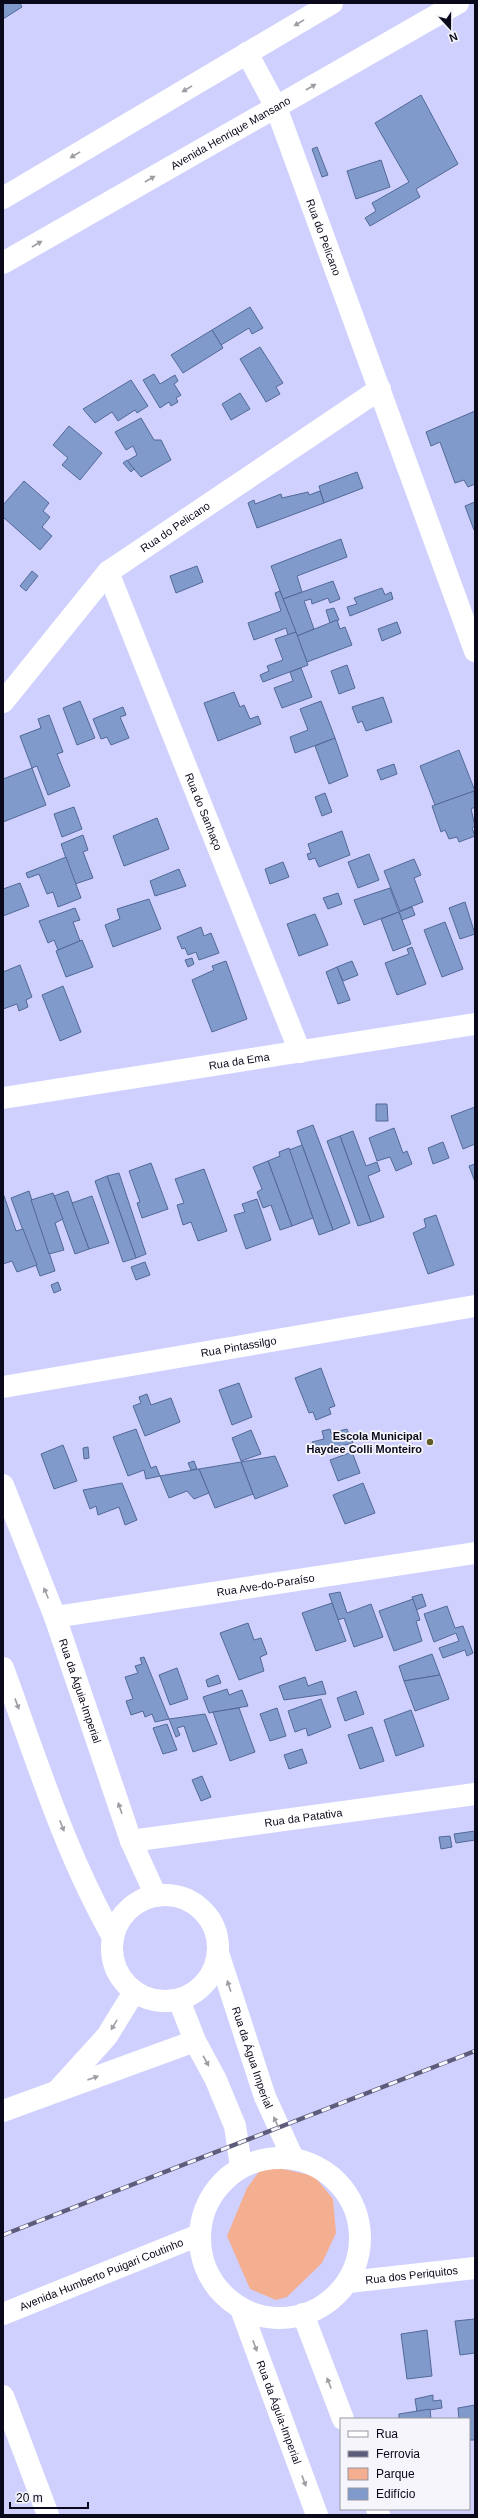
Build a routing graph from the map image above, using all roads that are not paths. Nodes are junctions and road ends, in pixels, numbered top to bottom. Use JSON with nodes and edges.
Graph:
{"nodes":[{"id":1,"x":332,"y":3,"type":"edge"},
{"id":2,"x":458,"y":3,"type":"edge"},
{"id":3,"x":247,"y":53,"type":"junction"},
{"id":4,"x":276,"y":107,"type":"junction"},
{"id":5,"x":3,"y":198,"type":"edge"},
{"id":6,"x":3,"y":264,"type":"edge"},
{"id":7,"x":380,"y":389,"type":"junction"},
{"id":8,"x":108,"y":572,"type":"junction"},
{"id":9,"x":475,"y":651,"type":"edge"},
{"id":10,"x":3,"y":702,"type":"edge"},
{"id":11,"x":475,"y":1024,"type":"edge"},
{"id":12,"x":300,"y":1052,"type":"junction"},
{"id":13,"x":3,"y":1098,"type":"edge"},
{"id":14,"x":475,"y":1306,"type":"edge"},
{"id":15,"x":3,"y":1387,"type":"edge"},
{"id":16,"x":3,"y":1485,"type":"edge"},
{"id":17,"x":475,"y":1553,"type":"edge"},
{"id":18,"x":56,"y":1617,"type":"junction"},
{"id":19,"x":3,"y":1668,"type":"edge"},
{"id":20,"x":475,"y":1794,"type":"edge"},
{"id":21,"x":131,"y":1841,"type":"junction"},
{"id":22,"x":156,"y":1896,"type":"junction"},
{"id":23,"x":113,"y":1937,"type":"junction"},
{"id":24,"x":219,"y":1956,"type":"junction"},
{"id":25,"x":134,"y":1992,"type":"junction"},
{"id":26,"x":179,"y":2000,"type":"junction"},
{"id":27,"x":195,"y":2041,"type":"junction"},
{"id":28,"x":56,"y":2091,"type":"junction"},
{"id":29,"x":3,"y":2112,"type":"edge"},
{"id":30,"x":293,"y":2158,"type":"junction"},
{"id":31,"x":241,"y":2166,"type":"junction"},
{"id":32,"x":199,"y":2235,"type":"junction"},
{"id":33,"x":475,"y":2268,"type":"edge"},
{"id":34,"x":348,"y":2282,"type":"junction"},
{"id":35,"x":241,"y":2309,"type":"junction"},
{"id":36,"x":3,"y":2314,"type":"edge"},
{"id":37,"x":303,"y":2314,"type":"junction"},
{"id":38,"x":3,"y":2396,"type":"edge"},
{"id":39,"x":343,"y":2418,"type":"edge"},
{"id":40,"x":48,"y":2515,"type":"edge"},
{"id":41,"x":317,"y":2515,"type":"edge"}],
"edges":[{"from":1,"to":3,"type":"street","one_way":true},
{"from":4,"to":2,"type":"street","name":"Avenida Henrique Mansano","one_way":true},
{"from":3,"to":4,"type":"street","name":"Rua do Pelicano"},
{"from":3,"to":5,"type":"street","one_way":true},
{"from":6,"to":4,"type":"street","name":"Avenida Henrique Mansano","one_way":true},
{"from":4,"to":7,"type":"street","name":"Rua do Pelicano"},
{"from":7,"to":8,"type":"street","name":"Rua do Pelicano"},
{"from":7,"to":9,"type":"street","name":"Rua do Pelicano"},
{"from":8,"to":10,"type":"street","name":"Rua do Pelicano"},
{"from":8,"to":12,"type":"street","name":"Rua do Sanhaço"},
{"from":11,"to":12,"type":"street","name":"Rua da Ema"},
{"from":12,"to":13,"type":"street","name":"Rua da Ema"},
{"from":14,"to":15,"type":"street","name":"Rua Pintassilgo"},
{"from":18,"to":16,"type":"street","name":"Rua da Águia-Imperial","one_way":true},
{"from":17,"to":18,"type":"street","name":"Rua Ave-do-Paraíso"},
{"from":21,"to":18,"type":"street","name":"Rua da Águia-Imperial","one_way":true},
{"from":19,"to":23,"type":"street","one_way":true},
{"from":20,"to":21,"type":"street","name":"Rua da Patativa"},
{"from":21,"to":22,"type":"street","name":"Rua da Águia-Imperial"},
{"from":22,"to":23,"type":"street"},
{"from":22,"to":24,"type":"street"},
{"from":23,"to":25,"type":"street"},
{"from":24,"to":26,"type":"street"},
{"from":30,"to":24,"type":"street","name":"Rua da Água Imperial","one_way":true},
{"from":25,"to":26,"type":"street"},
{"from":25,"to":28,"type":"street","one_way":true},
{"from":26,"to":27,"type":"street"},
{"from":28,"to":27,"type":"street","one_way":true},
{"from":27,"to":31,"type":"street","one_way":true},
{"from":28,"to":29,"type":"street"},
{"from":30,"to":31,"type":"street"},
{"from":30,"to":34,"type":"street"},
{"from":31,"to":32,"type":"street"},
{"from":32,"to":35,"type":"street"},
{"from":32,"to":36,"type":"street","name":"Avenida Humberto Puigari Coutinho"},
{"from":33,"to":34,"type":"street","name":"Rua dos Periquitos"},
{"from":34,"to":37,"type":"street"},
{"from":35,"to":37,"type":"street"},
{"from":35,"to":41,"type":"street","name":"Rua da Águia-Imperial","one_way":true},
{"from":39,"to":37,"type":"street","one_way":true},
{"from":38,"to":40,"type":"street"}]}
